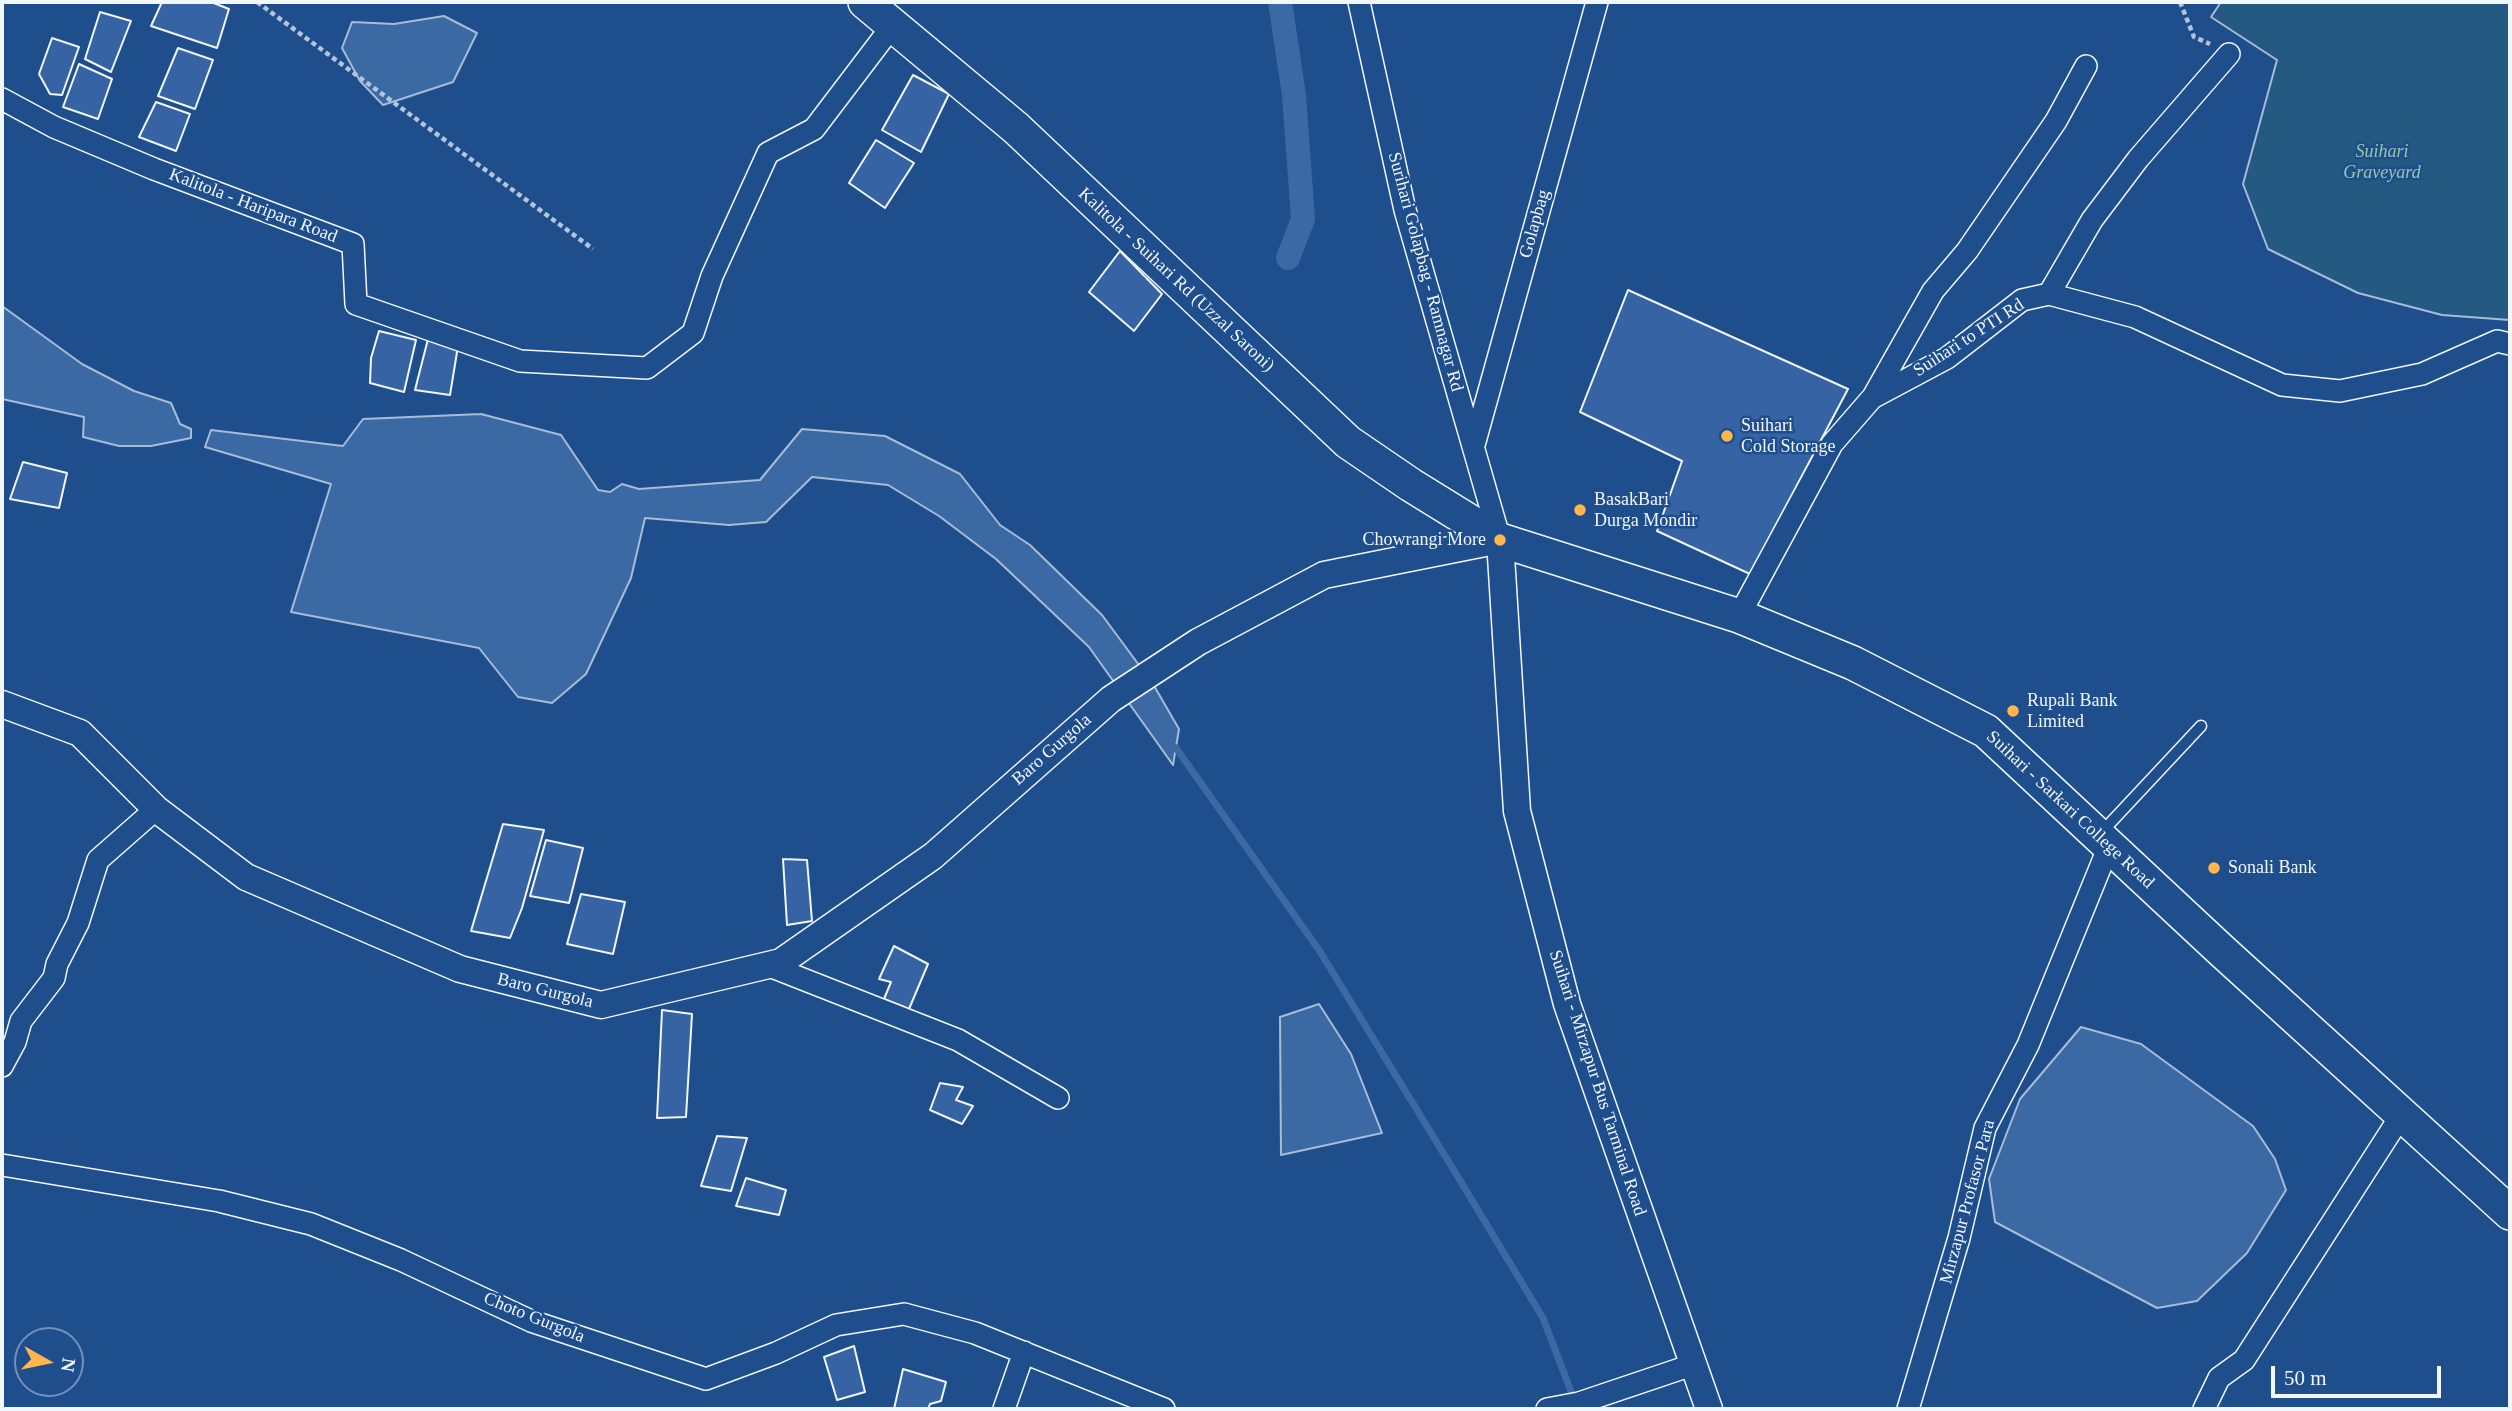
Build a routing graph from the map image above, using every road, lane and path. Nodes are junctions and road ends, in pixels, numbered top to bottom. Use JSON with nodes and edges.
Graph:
{"nodes":[{"id":1,"x":257,"y":2,"type":"edge"},
{"id":2,"x":865,"y":2,"type":"edge"},
{"id":3,"x":1359,"y":2,"type":"edge"},
{"id":4,"x":1597,"y":2,"type":"edge"},
{"id":5,"x":2180,"y":2,"type":"edge"},
{"id":6,"x":893,"y":25,"type":"junction"},
{"id":7,"x":2229,"y":54,"type":"joint"},
{"id":8,"x":2086,"y":66,"type":"dead end"},
{"id":9,"x":2,"y":99,"type":"edge"},
{"id":10,"x":593,"y":249,"type":"dead end"},
{"id":11,"x":2049,"y":294,"type":"junction"},
{"id":12,"x":2510,"y":344,"type":"edge"},
{"id":13,"x":1872,"y":398,"type":"junction"},
{"id":14,"x":1473,"y":447,"type":"junction"},
{"id":15,"x":1500,"y":540,"type":"junction"},
{"id":16,"x":1739,"y":616,"type":"junction"},
{"id":17,"x":2,"y":704,"type":"edge"},
{"id":18,"x":2201,"y":726,"type":"dead end"},
{"id":19,"x":156,"y":809,"type":"junction"},
{"id":20,"x":2103,"y":841,"type":"junction"},
{"id":21,"x":766,"y":965,"type":"junction"},
{"id":22,"x":2,"y":1066,"type":"edge"},
{"id":23,"x":1058,"y":1098,"type":"dead end"},
{"id":24,"x":2402,"y":1114,"type":"junction"},
{"id":25,"x":2,"y":1165,"type":"edge"},
{"id":26,"x":2510,"y":1213,"type":"edge"},
{"id":27,"x":1024,"y":1352,"type":"junction"},
{"id":28,"x":1692,"y":1365,"type":"junction"},
{"id":29,"x":1553,"y":1408,"type":"edge"},
{"id":30,"x":1004,"y":1409,"type":"edge"},
{"id":31,"x":1164,"y":1409,"type":"edge"},
{"id":32,"x":1709,"y":1409,"type":"edge"},
{"id":33,"x":1908,"y":1409,"type":"edge"},
{"id":34,"x":2204,"y":1409,"type":"edge"}],
"edges":[{"from":1,"to":10,"type":"path"},
{"from":2,"to":6,"type":"highway","name":"Kalitola - Suihari Rd (Uzzal Saroni)"},
{"from":3,"to":14,"type":"street","name":"Surihari Golapbag - Ramnagar Rd"},
{"from":4,"to":14,"type":"street","name":"Golapbag"},
{"from":5,"to":7,"type":"path"},
{"from":6,"to":9,"type":"street","name":"Kalitola - Haripara Road"},
{"from":6,"to":15,"type":"highway","name":"Kalitola - Suihari Rd (Uzzal Saroni)"},
{"from":7,"to":11,"type":"street"},
{"from":8,"to":13,"type":"street"},
{"from":11,"to":12,"type":"street"},
{"from":11,"to":13,"type":"street","name":"Suihari to PTI Rd"},
{"from":13,"to":16,"type":"street","name":"Suihari to PTI Rd"},
{"from":14,"to":15,"type":"street","name":"Surihari Golapbag - Ramnagar Rd"},
{"from":15,"to":16,"type":"highway","name":"Suihari - Sarkari College Road"},
{"from":15,"to":21,"type":"street","name":"Baro Gurgola"},
{"from":15,"to":28,"type":"street","name":"Suihari - Mirzapur Bus Tarminal Road"},
{"from":16,"to":20,"type":"highway","name":"Suihari - Sarkari College Road"},
{"from":17,"to":19,"type":"street","name":"Baro Gurgola"},
{"from":18,"to":20,"type":"lane"},
{"from":19,"to":21,"type":"street","name":"Baro Gurgola"},
{"from":19,"to":22,"type":"street"},
{"from":20,"to":24,"type":"highway","name":"Suihari - Sarkari College Road"},
{"from":20,"to":33,"type":"street","name":"Mirzapur Profasor Para"},
{"from":21,"to":23,"type":"street"},
{"from":24,"to":26,"type":"highway","name":"Suihari - Sarkari College Road"},
{"from":24,"to":34,"type":"street"},
{"from":25,"to":27,"type":"street","name":"Choto Gurgola"},
{"from":27,"to":30,"type":"street"},
{"from":27,"to":31,"type":"street","name":"Choto Gurgola"},
{"from":28,"to":29,"type":"street"},
{"from":28,"to":32,"type":"street","name":"Suihari - Mirzapur Bus Tarminal Road"}]}
